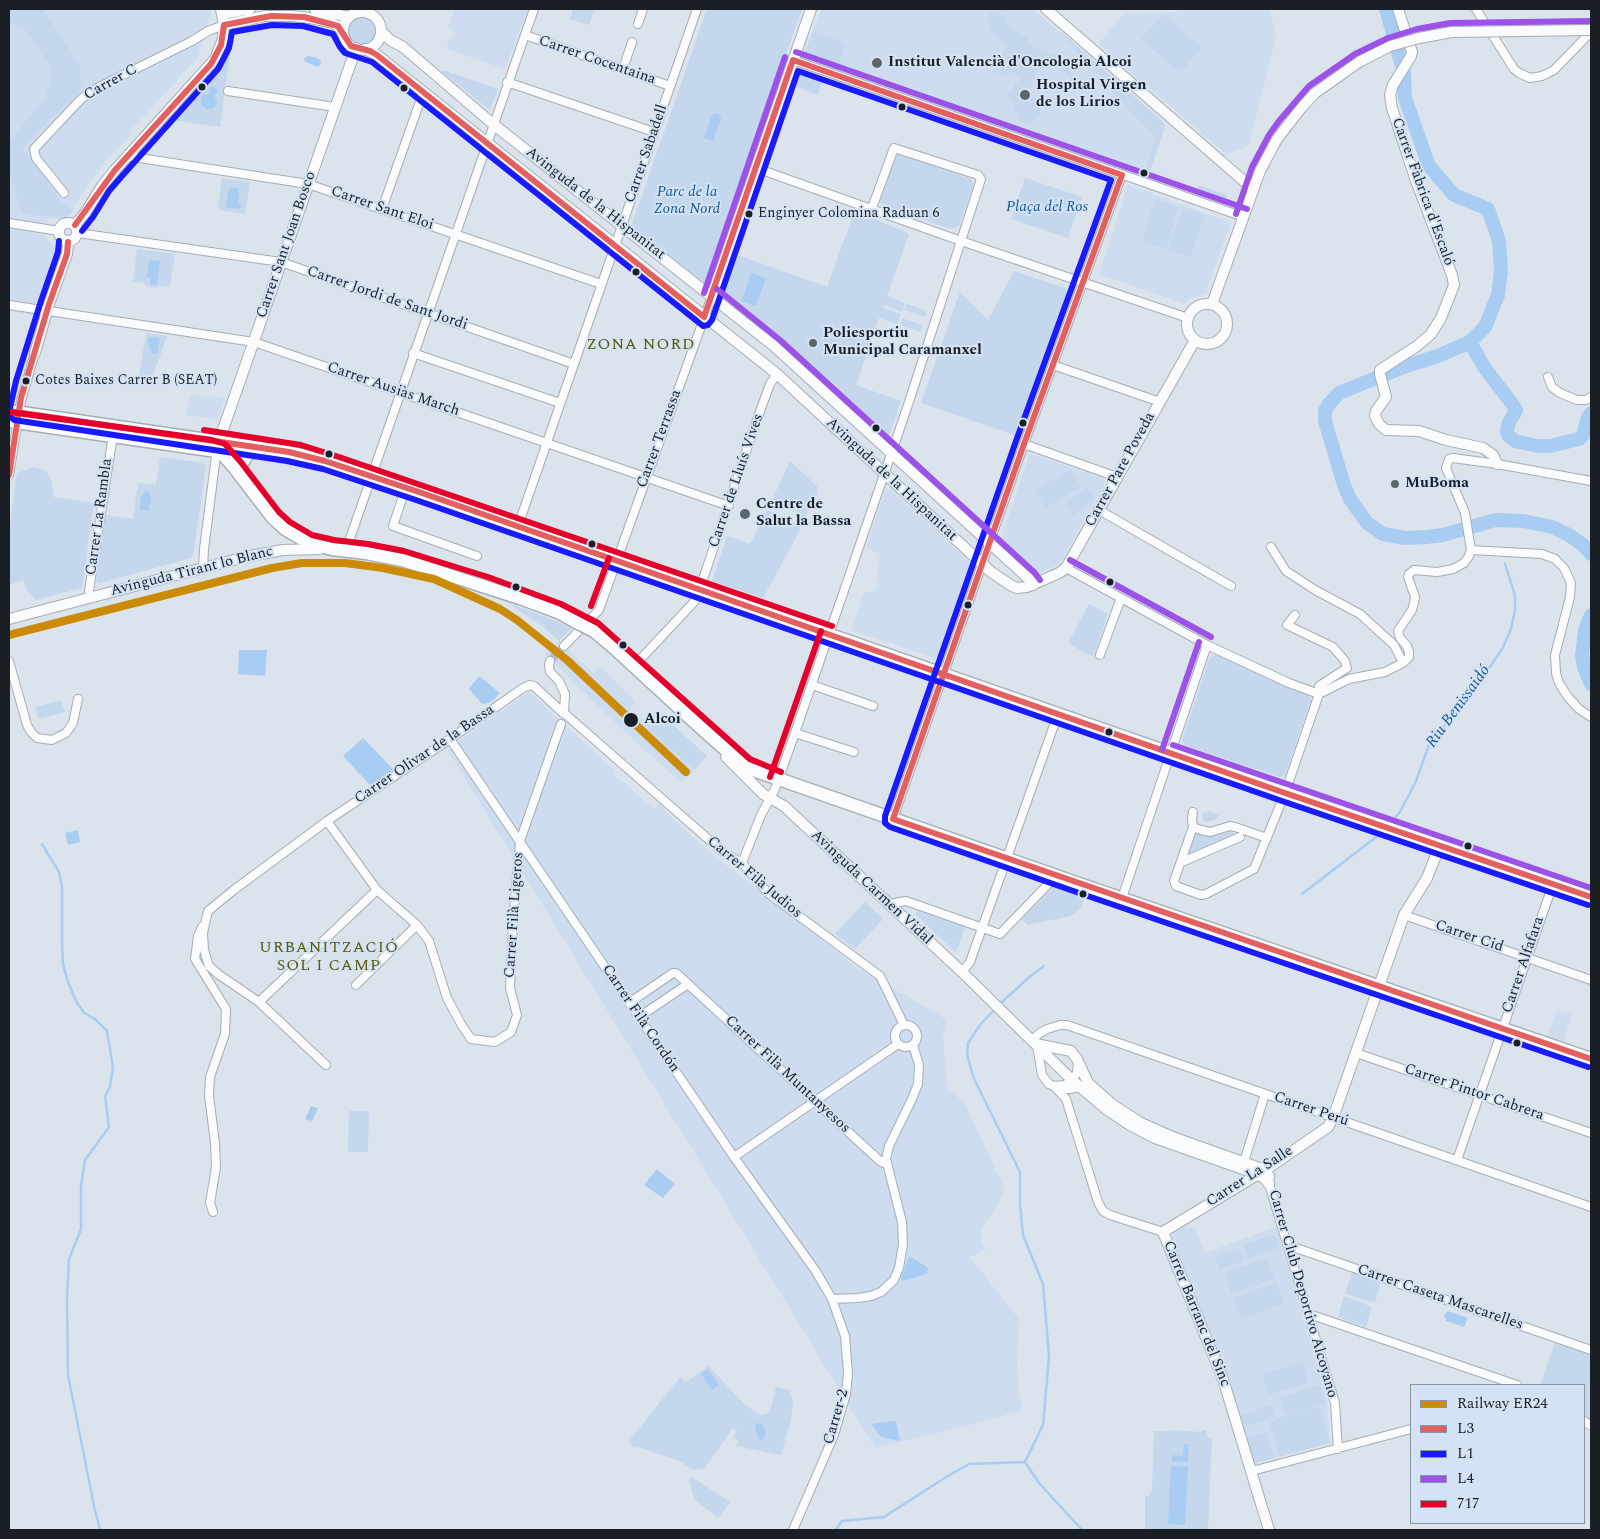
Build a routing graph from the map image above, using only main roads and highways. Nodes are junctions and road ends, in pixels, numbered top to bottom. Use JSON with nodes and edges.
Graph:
{"nodes":[{"id":1,"x":13,"y":417,"type":"edge"},
{"id":2,"x":218,"y":446,"type":"junction"},
{"id":3,"x":262,"y":448,"type":"junction"},
{"id":4,"x":240,"y":475,"type":"junction"},
{"id":5,"x":1591,"y":898,"type":"edge"},
{"id":6,"x":1591,"y":1059,"type":"edge"}],
"edges":[{"from":1,"to":2,"type":"main road"},
{"from":1,"to":2,"type":"main road"},
{"from":2,"to":3,"type":"main road"},
{"from":2,"to":4,"type":"main road"},
{"from":3,"to":4,"type":"main road"},
{"from":3,"to":5,"type":"main road"},
{"from":4,"to":6,"type":"main road","name":"Avinguda Tirant lo Blanc","bridge":true}]}
